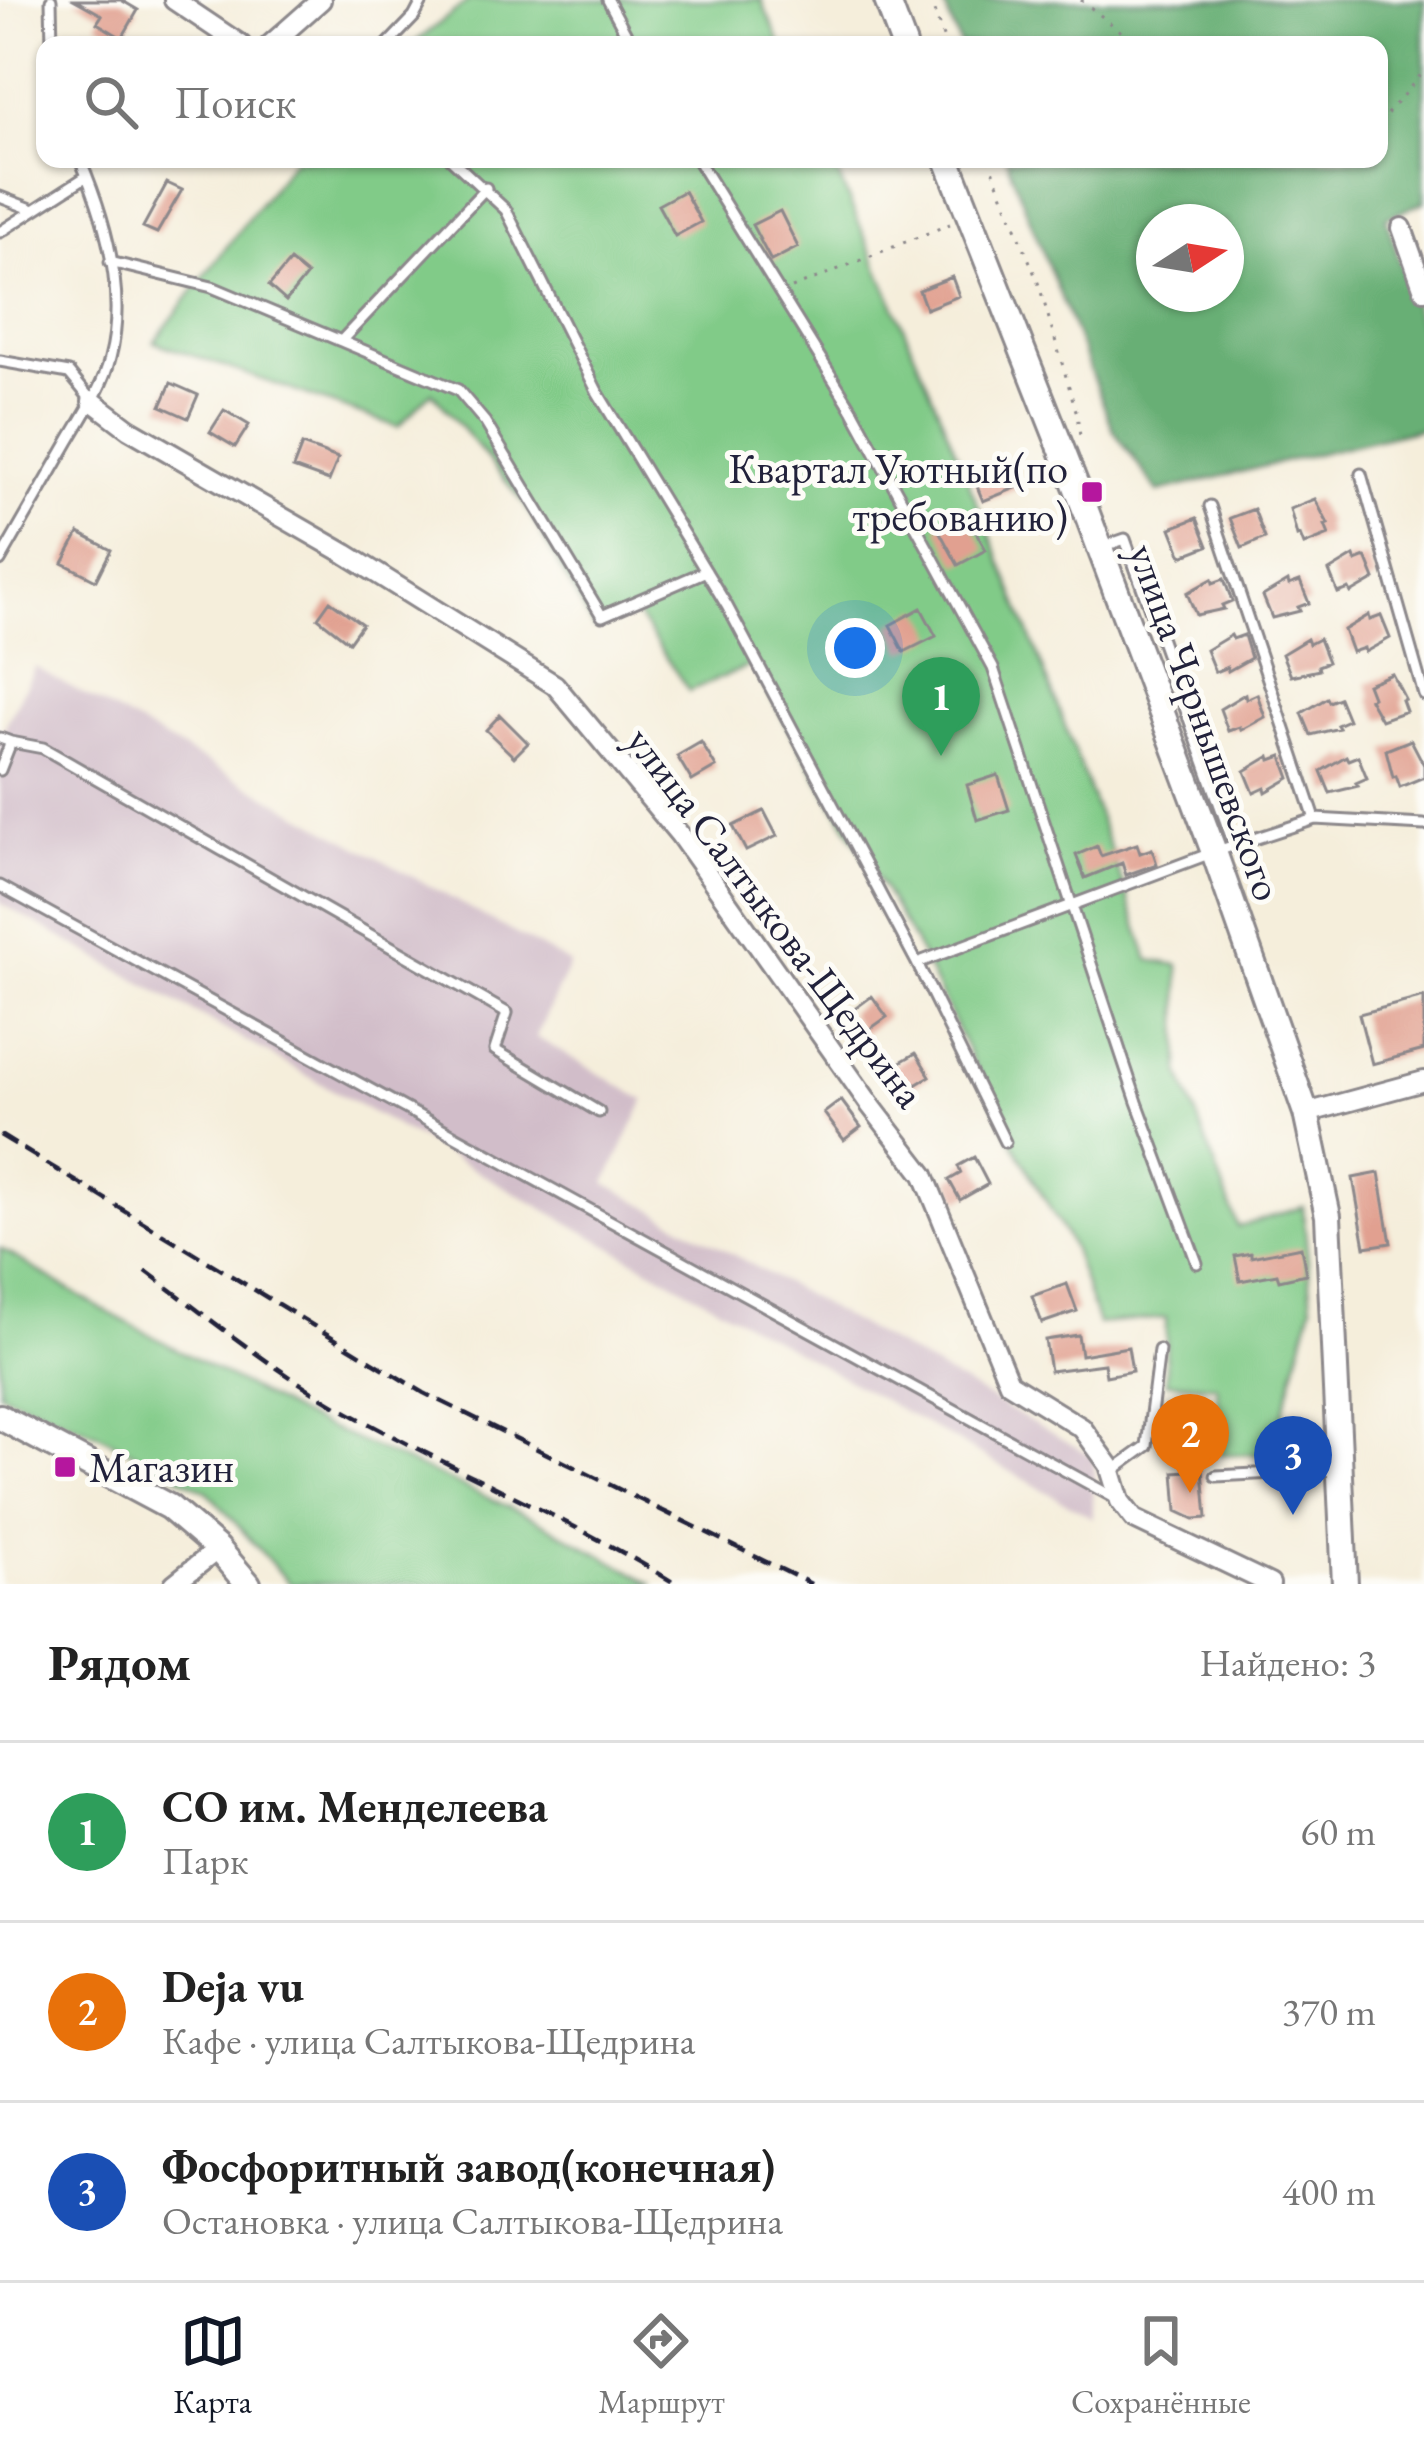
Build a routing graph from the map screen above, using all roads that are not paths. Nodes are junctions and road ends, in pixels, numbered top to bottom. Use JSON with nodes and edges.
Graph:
{"nodes":[{"id":1,"x":51,"y":0,"type":"edge"},
{"id":2,"x":174,"y":0,"type":"edge"},
{"id":3,"x":321,"y":0,"type":"edge"},
{"id":4,"x":423,"y":0,"type":"edge"},
{"id":5,"x":608,"y":0,"type":"edge"},
{"id":6,"x":887,"y":0,"type":"edge"},
{"id":7,"x":52,"y":36,"type":"edge"},
{"id":8,"x":228,"y":36,"type":"edge"},
{"id":9,"x":280,"y":36,"type":"edge"},
{"id":10,"x":396,"y":36,"type":"edge"},
{"id":11,"x":627,"y":36,"type":"edge"},
{"id":12,"x":901,"y":36,"type":"edge"},
{"id":13,"x":84,"y":168,"type":"edge"},
{"id":14,"x":463,"y":168,"type":"edge"},
{"id":15,"x":703,"y":168,"type":"edge"},
{"id":16,"x":950,"y":168,"type":"edge"},
{"id":17,"x":87,"y":176,"type":"junction"},
{"id":18,"x":486,"y":188,"type":"junction"},
{"id":19,"x":0,"y":196,"type":"edge"},
{"id":20,"x":34,"y":210,"type":"junction"},
{"id":21,"x":1402,"y":227,"type":"dead end"},
{"id":22,"x":0,"y":232,"type":"edge"},
{"id":23,"x":110,"y":262,"type":"junction"},
{"id":24,"x":1424,"y":290,"type":"edge"},
{"id":25,"x":341,"y":340,"type":"junction"},
{"id":26,"x":0,"y":361,"type":"edge"},
{"id":27,"x":92,"y":401,"type":"junction"},
{"id":28,"x":1361,"y":474,"type":"dead end"},
{"id":29,"x":1210,"y":506,"type":"dead end"},
{"id":30,"x":0,"y":562,"type":"edge"},
{"id":31,"x":706,"y":571,"type":"junction"},
{"id":32,"x":1424,"y":695,"type":"edge"},
{"id":33,"x":5,"y":740,"type":"edge"},
{"id":34,"x":0,"y":770,"type":"edge"},
{"id":35,"x":1315,"y":820,"type":"junction"},
{"id":36,"x":1424,"y":825,"type":"edge"},
{"id":37,"x":1224,"y":848,"type":"junction"},
{"id":38,"x":0,"y":886,"type":"edge"},
{"id":39,"x":1072,"y":903,"type":"junction"},
{"id":40,"x":917,"y":963,"type":"junction"},
{"id":41,"x":1424,"y":1081,"type":"edge"},
{"id":42,"x":599,"y":1112,"type":"dead end"},
{"id":43,"x":1306,"y":1113,"type":"junction"},
{"id":44,"x":1005,"y":1142,"type":"dead end"},
{"id":45,"x":1197,"y":1263,"type":"dead end"},
{"id":46,"x":1160,"y":1350,"type":"dead end"},
{"id":47,"x":0,"y":1417,"type":"edge"},
{"id":48,"x":1341,"y":1469,"type":"junction"},
{"id":49,"x":1111,"y":1472,"type":"junction"},
{"id":50,"x":1216,"y":1476,"type":"dead end"},
{"id":51,"x":1120,"y":1501,"type":"junction"},
{"id":52,"x":218,"y":1550,"type":"junction"},
{"id":53,"x":174,"y":1584,"type":"edge"},
{"id":54,"x":248,"y":1584,"type":"edge"},
{"id":55,"x":1270,"y":1584,"type":"edge"},
{"id":56,"x":1346,"y":1584,"type":"edge"}],
"edges":[{"from":1,"to":7,"type":"lane"},
{"from":2,"to":8,"type":"street"},
{"from":3,"to":9,"type":"street"},
{"from":4,"to":10,"type":"lane"},
{"from":5,"to":11,"type":"lane"},
{"from":6,"to":12,"type":"street"},
{"from":13,"to":17,"type":"lane"},
{"from":14,"to":18,"type":"lane"},
{"from":15,"to":39,"type":"lane"},
{"from":16,"to":37,"type":"street","name":"улица Чернышевского"},
{"from":17,"to":20,"type":"lane"},
{"from":17,"to":23,"type":"lane"},
{"from":18,"to":25,"type":"lane"},
{"from":18,"to":31,"type":"lane"},
{"from":19,"to":20,"type":"lane"},
{"from":20,"to":22,"type":"lane"},
{"from":21,"to":24,"type":"street"},
{"from":23,"to":25,"type":"lane"},
{"from":23,"to":27,"type":"lane"},
{"from":25,"to":31,"type":"lane"},
{"from":26,"to":27,"type":"lane"},
{"from":27,"to":30,"type":"lane"},
{"from":27,"to":49,"type":"street","name":"улица Салтыкова-Щедрина"},
{"from":28,"to":32,"type":"lane"},
{"from":29,"to":35,"type":"lane"},
{"from":31,"to":40,"type":"lane"},
{"from":33,"to":34,"type":"lane"},
{"from":33,"to":42,"type":"lane"},
{"from":35,"to":36,"type":"lane"},
{"from":35,"to":37,"type":"lane"},
{"from":37,"to":39,"type":"lane"},
{"from":37,"to":43,"type":"street","name":"улица Чернышевского"},
{"from":38,"to":51,"type":"lane"},
{"from":39,"to":40,"type":"lane"},
{"from":39,"to":45,"type":"lane"},
{"from":40,"to":44,"type":"lane"},
{"from":41,"to":43,"type":"street"},
{"from":43,"to":48,"type":"street","name":"улица Чернышевского"},
{"from":46,"to":49,"type":"lane"},
{"from":47,"to":52,"type":"street"},
{"from":48,"to":50,"type":"lane"},
{"from":48,"to":56,"type":"street","name":"улица Чернышевского"},
{"from":49,"to":51,"type":"street","name":"улица Салтыкова-Щедрина"},
{"from":51,"to":55,"type":"street"},
{"from":52,"to":53,"type":"street"},
{"from":52,"to":54,"type":"street"}]}
